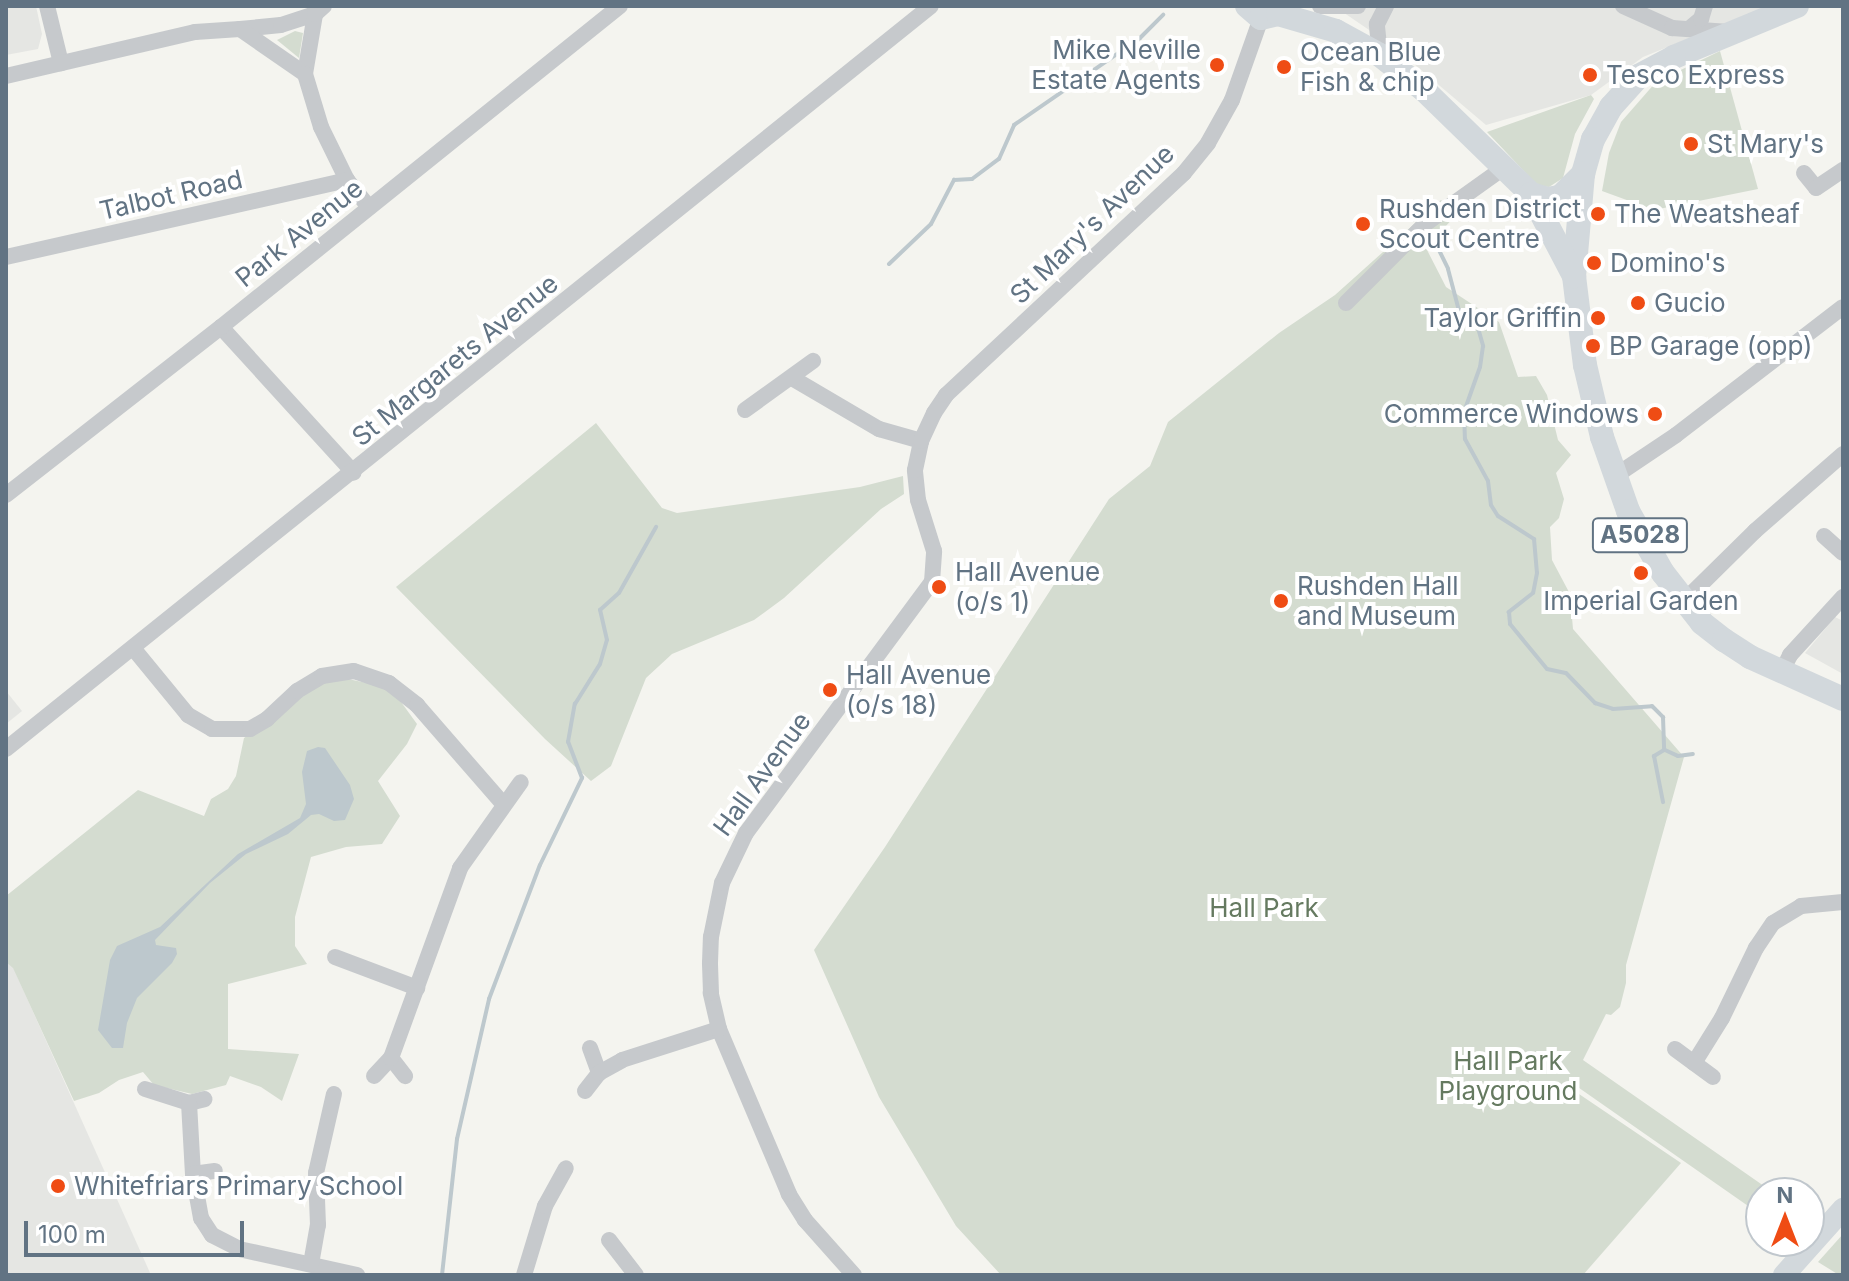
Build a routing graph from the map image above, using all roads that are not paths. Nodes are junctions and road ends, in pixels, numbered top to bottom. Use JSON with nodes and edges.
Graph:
{"nodes":[{"id":1,"x":47,"y":6,"type":"edge"},
{"id":2,"x":620,"y":6,"type":"edge"},
{"id":3,"x":931,"y":6,"type":"edge"},
{"id":4,"x":1320,"y":6,"type":"edge"},
{"id":5,"x":1358,"y":6,"type":"edge"},
{"id":6,"x":1386,"y":6,"type":"edge"},
{"id":7,"x":1623,"y":6,"type":"edge"},
{"id":8,"x":1705,"y":6,"type":"edge"},
{"id":9,"x":1797,"y":6,"type":"edge"},
{"id":10,"x":320,"y":10,"type":"edge"},
{"id":11,"x":1268,"y":11,"type":"edge"},
{"id":12,"x":1681,"y":28,"type":"junction"},
{"id":13,"x":240,"y":29,"type":"junction"},
{"id":14,"x":1735,"y":32,"type":"junction"},
{"id":15,"x":1380,"y":55,"type":"junction"},
{"id":16,"x":1674,"y":57,"type":"junction"},
{"id":17,"x":61,"y":63,"type":"junction"},
{"id":18,"x":305,"y":74,"type":"junction"},
{"id":19,"x":6,"y":76,"type":"edge"},
{"id":20,"x":1505,"y":167,"type":"junction"},
{"id":21,"x":1843,"y":170,"type":"edge"},
{"id":22,"x":1804,"y":173,"type":"dead end"},
{"id":23,"x":1583,"y":174,"type":"junction"},
{"id":24,"x":347,"y":180,"type":"junction"},
{"id":25,"x":1531,"y":194,"type":"junction"},
{"id":26,"x":369,"y":207,"type":"junction"},
{"id":27,"x":6,"y":257,"type":"edge"},
{"id":28,"x":1574,"y":276,"type":"junction"},
{"id":29,"x":1346,"y":303,"type":"dead end"},
{"id":30,"x":1843,"y":307,"type":"edge"},
{"id":31,"x":221,"y":327,"type":"junction"},
{"id":32,"x":813,"y":361,"type":"dead end"},
{"id":33,"x":792,"y":378,"type":"junction"},
{"id":34,"x":745,"y":410,"type":"dead end"},
{"id":35,"x":921,"y":441,"type":"junction"},
{"id":36,"x":1843,"y":454,"type":"edge"},
{"id":37,"x":354,"y":473,"type":"junction"},
{"id":38,"x":1615,"y":476,"type":"junction"},
{"id":39,"x":6,"y":495,"type":"edge"},
{"id":40,"x":1824,"y":536,"type":"dead end"},
{"id":41,"x":1843,"y":553,"type":"edge"},
{"id":42,"x":1843,"y":597,"type":"edge"},
{"id":43,"x":1683,"y":602,"type":"junction"},
{"id":44,"x":133,"y":648,"type":"junction"},
{"id":45,"x":1782,"y":671,"type":"junction"},
{"id":46,"x":1843,"y":699,"type":"edge"},
{"id":47,"x":6,"y":749,"type":"edge"},
{"id":48,"x":521,"y":782,"type":"dead end"},
{"id":49,"x":503,"y":804,"type":"junction"},
{"id":50,"x":1843,"y":902,"type":"edge"},
{"id":51,"x":335,"y":957,"type":"dead end"},
{"id":52,"x":417,"y":988,"type":"junction"},
{"id":53,"x":719,"y":1029,"type":"junction"},
{"id":54,"x":590,"y":1048,"type":"dead end"},
{"id":55,"x":1675,"y":1049,"type":"dead end"},
{"id":56,"x":391,"y":1058,"type":"junction"},
{"id":57,"x":1694,"y":1063,"type":"junction"},
{"id":58,"x":599,"y":1073,"type":"junction"},
{"id":59,"x":374,"y":1076,"type":"dead end"},
{"id":60,"x":405,"y":1076,"type":"dead end"},
{"id":61,"x":1713,"y":1077,"type":"dead end"},
{"id":62,"x":145,"y":1089,"type":"dead end"},
{"id":63,"x":585,"y":1091,"type":"dead end"},
{"id":64,"x":334,"y":1094,"type":"dead end"},
{"id":65,"x":566,"y":1168,"type":"dead end"},
{"id":66,"x":215,"y":1171,"type":"dead end"},
{"id":67,"x":193,"y":1174,"type":"junction"},
{"id":68,"x":1843,"y":1209,"type":"edge"},
{"id":69,"x":609,"y":1240,"type":"dead end"},
{"id":70,"x":311,"y":1264,"type":"junction"},
{"id":71,"x":357,"y":1275,"type":"edge"},
{"id":72,"x":524,"y":1275,"type":"edge"},
{"id":73,"x":636,"y":1275,"type":"edge"},
{"id":74,"x":854,"y":1275,"type":"edge"},
{"id":75,"x":1784,"y":1275,"type":"edge"}],
"edges":[{"from":1,"to":17,"type":"street"},
{"from":2,"to":26,"type":"street","name":"Park Avenue"},
{"from":3,"to":37,"type":"street","name":"St Margarets Avenue"},
{"from":4,"to":5,"type":"street"},
{"from":6,"to":15,"type":"street"},
{"from":7,"to":12,"type":"street"},
{"from":8,"to":12,"type":"street"},
{"from":9,"to":14,"type":"main road","number":"A5028"},
{"from":10,"to":13,"type":"street"},
{"from":10,"to":18,"type":"street"},
{"from":11,"to":15,"type":"main road","number":"A5028"},
{"from":11,"to":35,"type":"street","name":"St Mary's Avenue"},
{"from":12,"to":14,"type":"street"},
{"from":12,"to":16,"type":"street"},
{"from":13,"to":17,"type":"street"},
{"from":13,"to":18,"type":"street"},
{"from":14,"to":16,"type":"main road","number":"A5028"},
{"from":15,"to":20,"type":"main road","number":"A5028"},
{"from":16,"to":23,"type":"main road","number":"A5028"},
{"from":17,"to":19,"type":"street"},
{"from":18,"to":24,"type":"street"},
{"from":20,"to":25,"type":"main road","number":"A5028"},
{"from":20,"to":29,"type":"street"},
{"from":21,"to":22,"type":"street"},
{"from":23,"to":25,"type":"main road"},
{"from":23,"to":28,"type":"main road","number":"A5028"},
{"from":24,"to":26,"type":"street"},
{"from":24,"to":27,"type":"street","name":"Talbot Road"},
{"from":25,"to":28,"type":"main road","number":"A5028"},
{"from":26,"to":31,"type":"street","name":"Park Avenue"},
{"from":28,"to":38,"type":"main road","number":"A5028"},
{"from":30,"to":38,"type":"street"},
{"from":31,"to":37,"type":"street"},
{"from":31,"to":39,"type":"street","name":"Park Avenue"},
{"from":32,"to":33,"type":"street"},
{"from":33,"to":34,"type":"street"},
{"from":33,"to":35,"type":"street"},
{"from":35,"to":53,"type":"street","name":"Hall Avenue"},
{"from":36,"to":43,"type":"street"},
{"from":37,"to":44,"type":"street","name":"St Margarets Avenue"},
{"from":38,"to":43,"type":"main road","number":"A5028"},
{"from":40,"to":41,"type":"street"},
{"from":42,"to":45,"type":"street"},
{"from":43,"to":45,"type":"main road","number":"A5028"},
{"from":44,"to":47,"type":"street","name":"St Margarets Avenue"},
{"from":44,"to":49,"type":"street"},
{"from":45,"to":46,"type":"main road","number":"A5028"},
{"from":48,"to":49,"type":"street"},
{"from":49,"to":52,"type":"street"},
{"from":50,"to":57,"type":"street"},
{"from":51,"to":52,"type":"street"},
{"from":52,"to":56,"type":"street"},
{"from":53,"to":58,"type":"street"},
{"from":53,"to":74,"type":"street","name":"Hall Avenue"},
{"from":54,"to":58,"type":"street"},
{"from":55,"to":57,"type":"street"},
{"from":56,"to":59,"type":"street"},
{"from":56,"to":60,"type":"street"},
{"from":57,"to":61,"type":"street"},
{"from":58,"to":63,"type":"street"},
{"from":62,"to":67,"type":"street"},
{"from":64,"to":70,"type":"street"},
{"from":65,"to":72,"type":"street"},
{"from":66,"to":67,"type":"street"},
{"from":67,"to":70,"type":"street"},
{"from":68,"to":75,"type":"street"},
{"from":69,"to":73,"type":"street"},
{"from":70,"to":71,"type":"street"}]}
